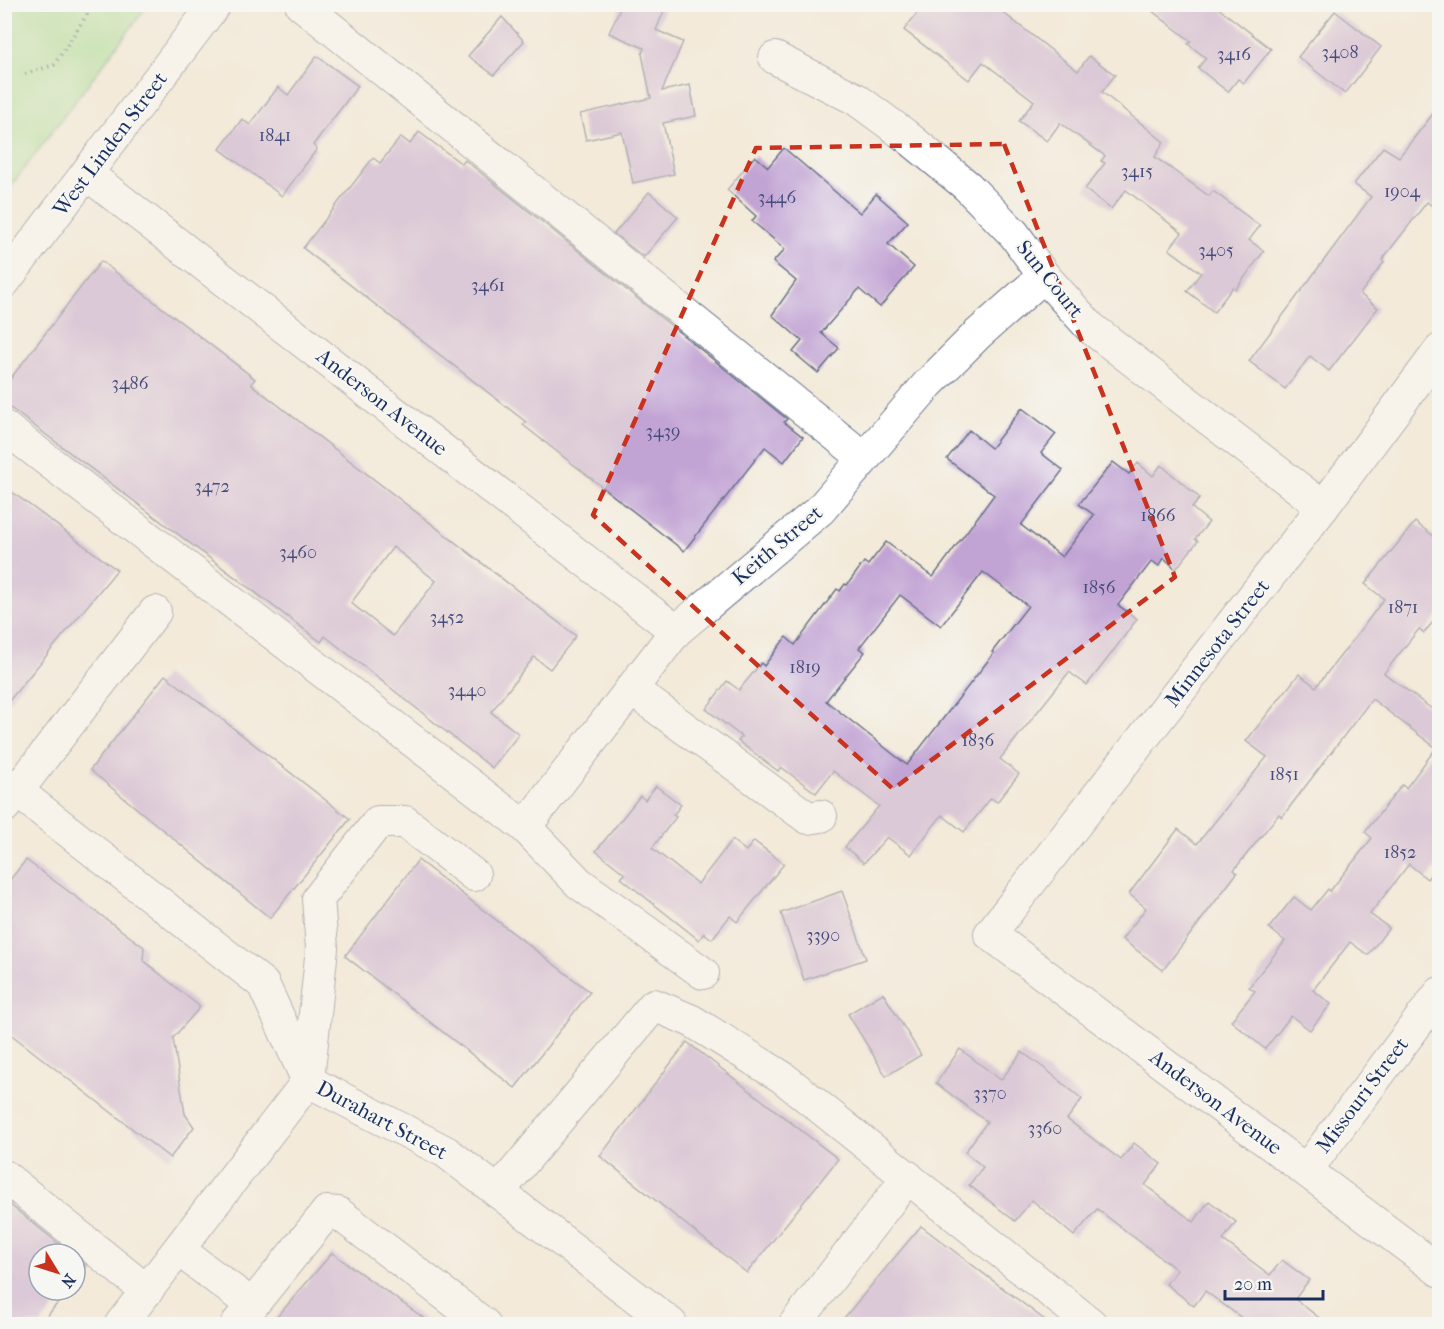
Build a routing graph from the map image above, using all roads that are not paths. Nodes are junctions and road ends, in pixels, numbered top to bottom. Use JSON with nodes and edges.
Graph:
{"nodes":[{"id":1,"x":215,"y":4,"type":"edge"},
{"id":2,"x":301,"y":4,"type":"edge"},
{"id":3,"x":775,"y":58,"type":"dead end"},
{"id":4,"x":87,"y":174,"type":"junction"},
{"id":5,"x":1044,"y":276,"type":"junction"},
{"id":6,"x":4,"y":282,"type":"edge"},
{"id":7,"x":1440,"y":350,"type":"edge"},
{"id":8,"x":4,"y":427,"type":"edge"},
{"id":9,"x":864,"y":459,"type":"junction"},
{"id":10,"x":1323,"y":507,"type":"junction"},
{"id":11,"x":155,"y":612,"type":"dead end"},
{"id":12,"x":676,"y":631,"type":"junction"},
{"id":13,"x":631,"y":689,"type":"junction"},
{"id":14,"x":8,"y":793,"type":"edge"},
{"id":15,"x":821,"y":816,"type":"dead end"},
{"id":16,"x":525,"y":827,"type":"junction"},
{"id":17,"x":474,"y":875,"type":"dead end"},
{"id":18,"x":990,"y":934,"type":"joint"},
{"id":19,"x":703,"y":973,"type":"dead end"},
{"id":20,"x":1440,"y":993,"type":"edge"},
{"id":21,"x":308,"y":1081,"type":"junction"},
{"id":22,"x":1307,"y":1169,"type":"junction"},
{"id":23,"x":4,"y":1176,"type":"edge"},
{"id":24,"x":908,"y":1177,"type":"junction"},
{"id":25,"x":498,"y":1192,"type":"junction"},
{"id":26,"x":179,"y":1250,"type":"junction"},
{"id":27,"x":1440,"y":1271,"type":"edge"},
{"id":28,"x":147,"y":1291,"type":"junction"},
{"id":29,"x":244,"y":1315,"type":"edge"},
{"id":30,"x":121,"y":1324,"type":"edge"},
{"id":31,"x":484,"y":1324,"type":"edge"},
{"id":32,"x":670,"y":1324,"type":"edge"},
{"id":33,"x":795,"y":1324,"type":"edge"},
{"id":34,"x":1091,"y":1324,"type":"edge"}],
"edges":[{"from":1,"to":4,"type":"street","name":"West Linden Street"},
{"from":2,"to":9,"type":"street"},
{"from":3,"to":5,"type":"street","name":"Sun Court"},
{"from":4,"to":6,"type":"street","name":"West Linden Street"},
{"from":4,"to":12,"type":"street","name":"Anderson Avenue"},
{"from":5,"to":9,"type":"street","name":"Keith Street"},
{"from":5,"to":10,"type":"street","name":"Sun Court"},
{"from":7,"to":10,"type":"street","name":"Minnesota Street"},
{"from":8,"to":16,"type":"street"},
{"from":9,"to":12,"type":"street","name":"Keith Street"},
{"from":10,"to":18,"type":"street","name":"Minnesota Street"},
{"from":11,"to":14,"type":"street"},
{"from":12,"to":13,"type":"street","name":"Keith Street"},
{"from":13,"to":15,"type":"street"},
{"from":13,"to":16,"type":"street","name":"Keith Street"},
{"from":14,"to":21,"type":"street"},
{"from":16,"to":19,"type":"street"},
{"from":17,"to":21,"type":"street"},
{"from":18,"to":22,"type":"street","name":"Anderson Avenue"},
{"from":20,"to":22,"type":"street","name":"Missouri Street"},
{"from":21,"to":25,"type":"street","name":"Durahart Street"},
{"from":21,"to":26,"type":"street","name":"Durahart Street"},
{"from":22,"to":27,"type":"street","name":"Anderson Avenue"},
{"from":23,"to":28,"type":"street"},
{"from":24,"to":25,"type":"street"},
{"from":24,"to":33,"type":"street"},
{"from":24,"to":34,"type":"street"},
{"from":25,"to":32,"type":"street","name":"Durahart Street"},
{"from":26,"to":28,"type":"street","name":"Durahart Street"},
{"from":26,"to":29,"type":"street"},
{"from":28,"to":30,"type":"street","name":"Durahart Street"},
{"from":29,"to":31,"type":"street"}]}
